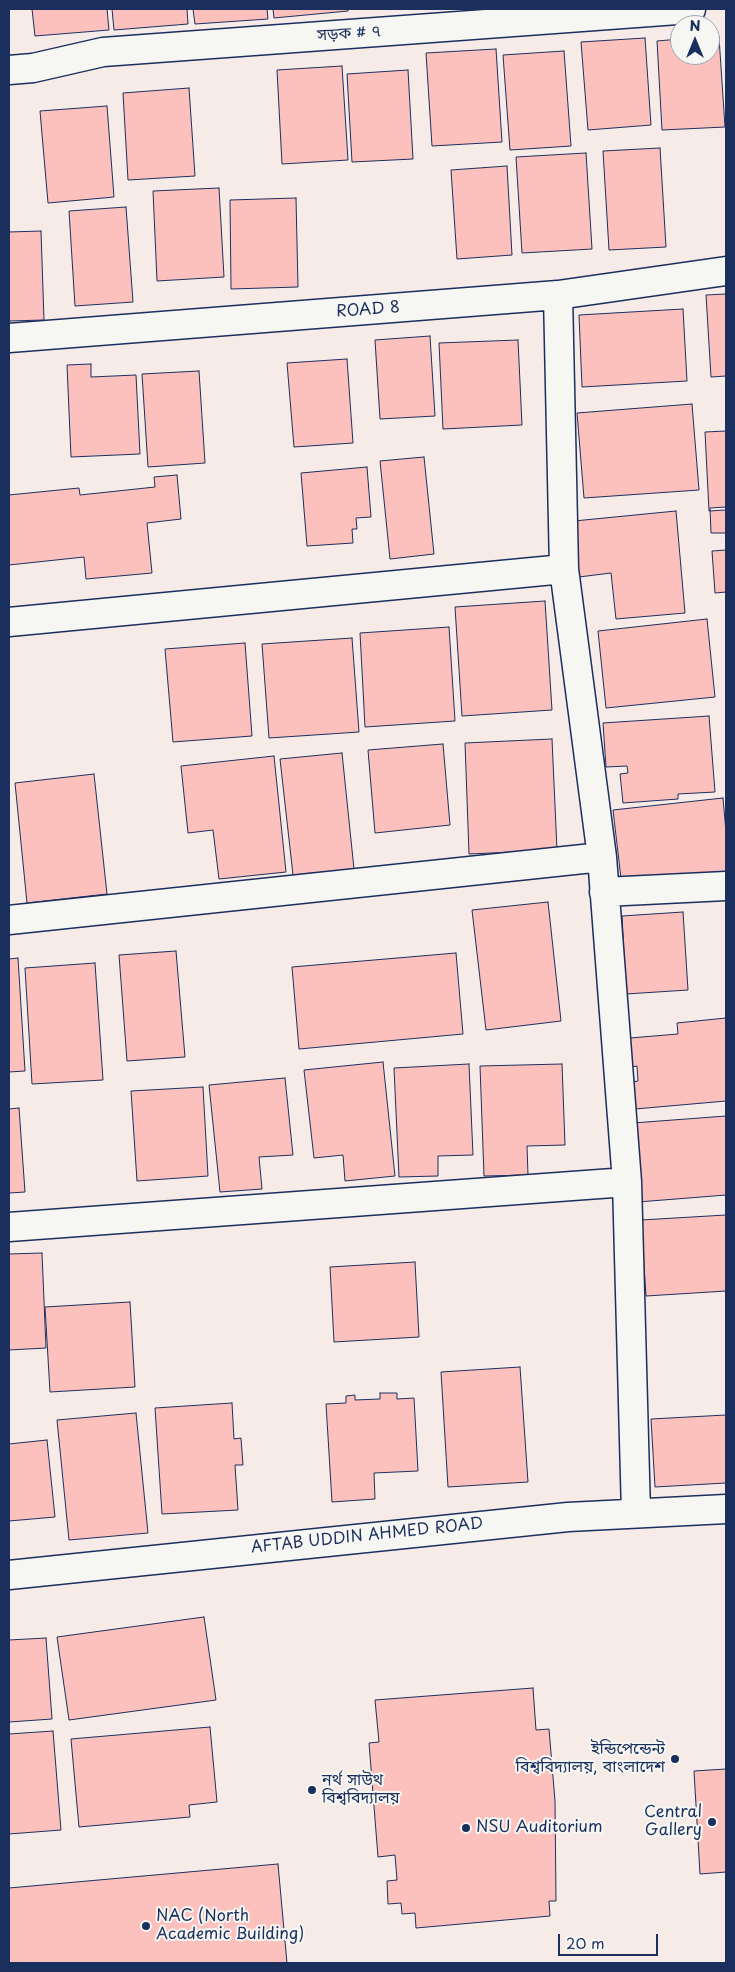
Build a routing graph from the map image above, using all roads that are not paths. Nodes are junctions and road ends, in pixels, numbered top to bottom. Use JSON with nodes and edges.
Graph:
{"nodes":[{"id":1,"x":691,"y":9,"type":"edge"},
{"id":2,"x":9,"y":70,"type":"edge"},
{"id":3,"x":726,"y":271,"type":"edge"},
{"id":4,"x":558,"y":295,"type":"junction"},
{"id":5,"x":9,"y":338,"type":"edge"},
{"id":6,"x":564,"y":569,"type":"junction"},
{"id":7,"x":9,"y":622,"type":"edge"},
{"id":8,"x":602,"y":857,"type":"junction"},
{"id":9,"x":726,"y":886,"type":"edge"},
{"id":10,"x":604,"y":892,"type":"junction"},
{"id":11,"x":9,"y":920,"type":"edge"},
{"id":12,"x":627,"y":1182,"type":"junction"},
{"id":13,"x":9,"y":1226,"type":"edge"},
{"id":14,"x":726,"y":1509,"type":"edge"},
{"id":15,"x":636,"y":1513,"type":"junction"},
{"id":16,"x":9,"y":1574,"type":"edge"}],
"edges":[{"from":1,"to":2,"type":"street","name":"সড়ক # ৭"},
{"from":3,"to":4,"type":"street","name":"ROAD 8"},
{"from":4,"to":5,"type":"street","name":"ROAD 8"},
{"from":4,"to":6,"type":"street"},
{"from":6,"to":7,"type":"street"},
{"from":6,"to":8,"type":"street"},
{"from":8,"to":10,"type":"street"},
{"from":8,"to":11,"type":"street"},
{"from":9,"to":10,"type":"street"},
{"from":10,"to":12,"type":"street"},
{"from":12,"to":13,"type":"street"},
{"from":12,"to":15,"type":"street"},
{"from":14,"to":15,"type":"street","name":"AFTAB UDDIN AHMED ROAD"},
{"from":15,"to":16,"type":"street","name":"AFTAB UDDIN AHMED ROAD"}]}
